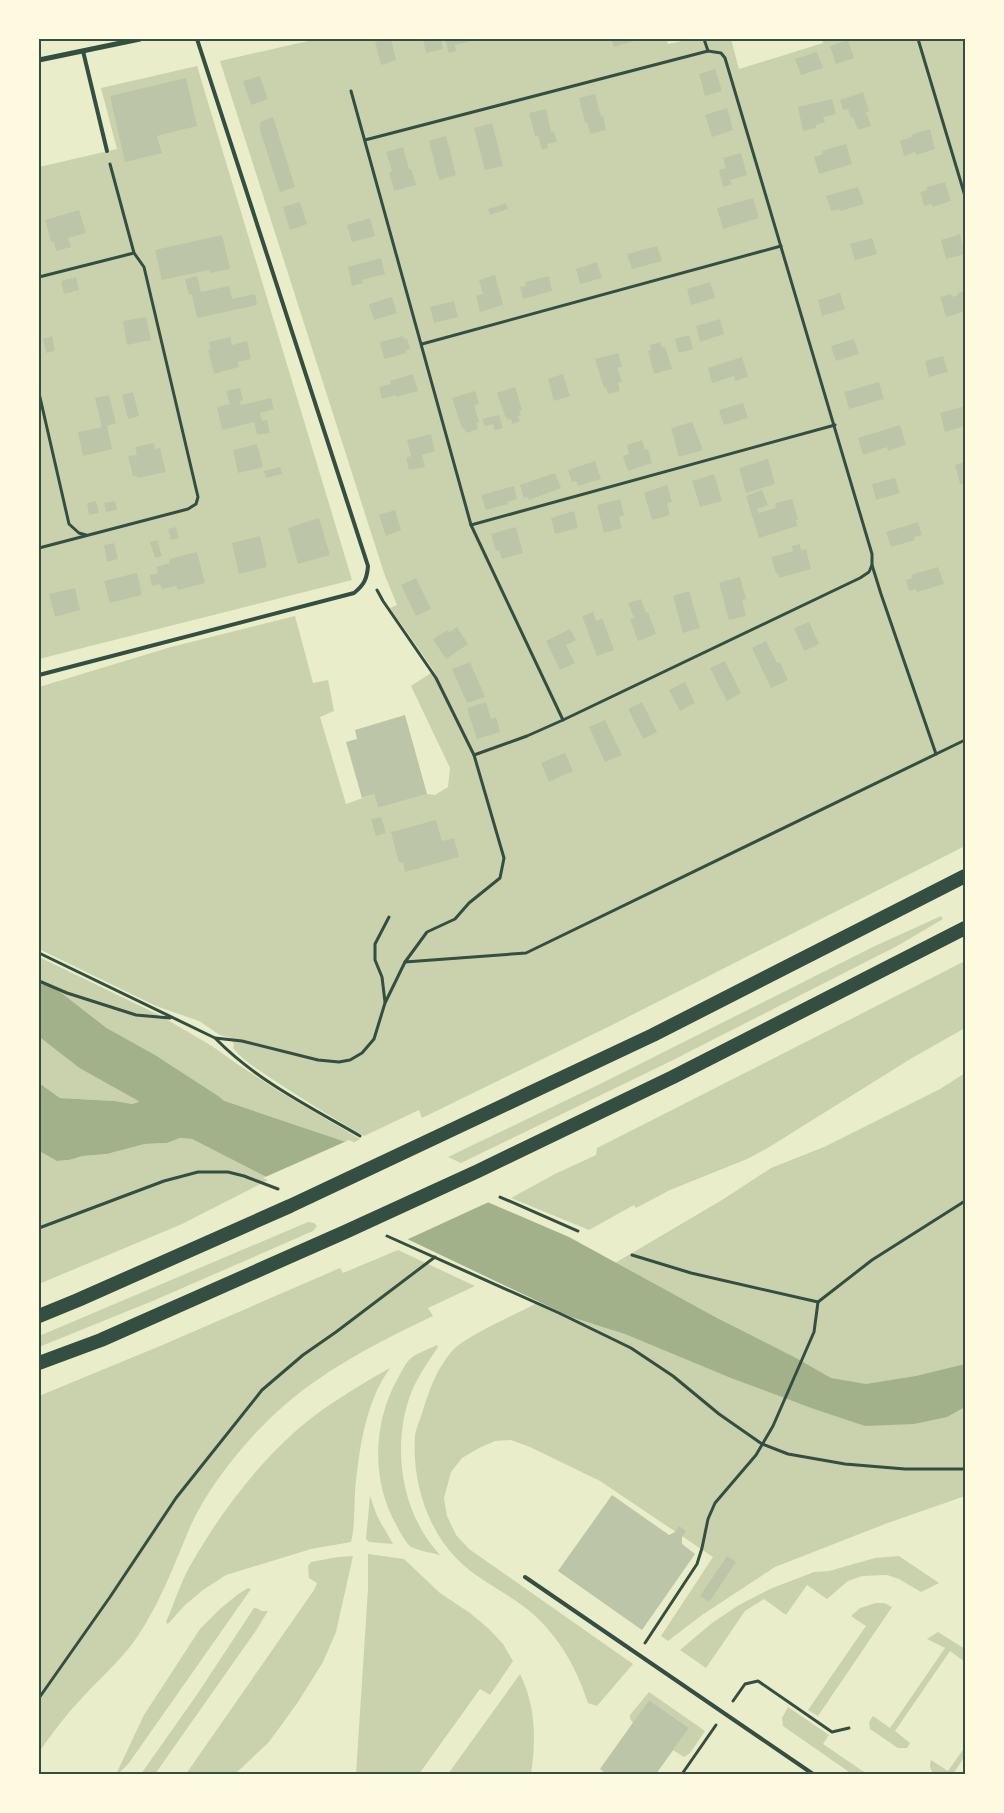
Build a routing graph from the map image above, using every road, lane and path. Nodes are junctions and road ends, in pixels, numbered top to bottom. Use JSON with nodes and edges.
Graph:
{"nodes":[{"id":1,"x":140,"y":39,"type":"edge"},
{"id":2,"x":197,"y":39,"type":"edge"},
{"id":3,"x":704,"y":39,"type":"edge"},
{"id":4,"x":918,"y":39,"type":"edge"},
{"id":5,"x":83,"y":51,"type":"junction"},
{"id":6,"x":708,"y":51,"type":"junction"},
{"id":7,"x":39,"y":60,"type":"edge"},
{"id":8,"x":351,"y":91,"type":"dead end"},
{"id":9,"x":365,"y":140,"type":"junction"},
{"id":10,"x":107,"y":151,"type":"joint"},
{"id":11,"x":965,"y":196,"type":"edge"},
{"id":12,"x":781,"y":246,"type":"junction"},
{"id":13,"x":134,"y":253,"type":"junction"},
{"id":14,"x":39,"y":277,"type":"edge"},
{"id":15,"x":422,"y":344,"type":"junction"},
{"id":16,"x":39,"y":392,"type":"edge"},
{"id":17,"x":835,"y":425,"type":"junction"},
{"id":18,"x":471,"y":525,"type":"junction"},
{"id":19,"x":87,"y":535,"type":"junction"},
{"id":20,"x":39,"y":548,"type":"edge"},
{"id":21,"x":872,"y":565,"type":"junction"},
{"id":22,"x":368,"y":566,"type":"junction"},
{"id":23,"x":39,"y":675,"type":"edge"},
{"id":24,"x":563,"y":720,"type":"junction"},
{"id":25,"x":965,"y":740,"type":"edge"},
{"id":26,"x":936,"y":754,"type":"junction"},
{"id":27,"x":474,"y":755,"type":"junction"},
{"id":28,"x":965,"y":876,"type":"edge"},
{"id":29,"x":389,"y":917,"type":"dead end"},
{"id":30,"x":965,"y":928,"type":"edge"},
{"id":31,"x":39,"y":953,"type":"edge"},
{"id":32,"x":405,"y":962,"type":"junction"},
{"id":33,"x":39,"y":981,"type":"edge"},
{"id":34,"x":385,"y":1003,"type":"junction"},
{"id":35,"x":173,"y":1019,"type":"junction"},
{"id":36,"x":215,"y":1038,"type":"junction"},
{"id":37,"x":360,"y":1136,"type":"dead end"},
{"id":38,"x":259,"y":1181,"type":"dead end"},
{"id":39,"x":500,"y":1197,"type":"dead end"},
{"id":40,"x":965,"y":1201,"type":"edge"},
{"id":41,"x":39,"y":1228,"type":"edge"},
{"id":42,"x":578,"y":1232,"type":"dead end"},
{"id":43,"x":414,"y":1248,"type":"dead end"},
{"id":44,"x":632,"y":1255,"type":"dead end"},
{"id":45,"x":436,"y":1257,"type":"junction"},
{"id":46,"x":818,"y":1302,"type":"junction"},
{"id":47,"x":39,"y":1316,"type":"edge"},
{"id":48,"x":39,"y":1363,"type":"edge"},
{"id":49,"x":762,"y":1444,"type":"junction"},
{"id":50,"x":965,"y":1469,"type":"edge"},
{"id":51,"x":525,"y":1577,"type":"dead end"},
{"id":52,"x":637,"y":1653,"type":"junction"},
{"id":53,"x":39,"y":1698,"type":"edge"},
{"id":54,"x":724,"y":1713,"type":"junction"},
{"id":55,"x":849,"y":1728,"type":"dead end"},
{"id":56,"x":682,"y":1774,"type":"edge"},
{"id":57,"x":813,"y":1774,"type":"edge"}],
"edges":[{"from":1,"to":5,"type":"street"},
{"from":2,"to":22,"type":"lane"},
{"from":3,"to":6,"type":"path"},
{"from":4,"to":11,"type":"path"},
{"from":5,"to":7,"type":"street"},
{"from":5,"to":10,"type":"lane"},
{"from":6,"to":9,"type":"path"},
{"from":6,"to":12,"type":"path"},
{"from":8,"to":9,"type":"path"},
{"from":9,"to":15,"type":"path"},
{"from":10,"to":13,"type":"path"},
{"from":12,"to":15,"type":"path"},
{"from":12,"to":17,"type":"path"},
{"from":13,"to":14,"type":"path"},
{"from":13,"to":19,"type":"path"},
{"from":15,"to":18,"type":"path"},
{"from":16,"to":19,"type":"path"},
{"from":17,"to":18,"type":"path"},
{"from":17,"to":21,"type":"path"},
{"from":18,"to":24,"type":"path"},
{"from":19,"to":20,"type":"path"},
{"from":21,"to":24,"type":"path"},
{"from":21,"to":26,"type":"path"},
{"from":22,"to":23,"type":"lane"},
{"from":22,"to":27,"type":"path"},
{"from":24,"to":27,"type":"path"},
{"from":25,"to":26,"type":"path"},
{"from":26,"to":32,"type":"path"},
{"from":27,"to":32,"type":"path"},
{"from":28,"to":47,"type":"highway"},
{"from":29,"to":34,"type":"path"},
{"from":30,"to":48,"type":"highway"},
{"from":31,"to":35,"type":"path"},
{"from":32,"to":34,"type":"path"},
{"from":33,"to":35,"type":"path"},
{"from":34,"to":36,"type":"path"},
{"from":35,"to":36,"type":"path"},
{"from":36,"to":37,"type":"path"},
{"from":38,"to":41,"type":"path"},
{"from":39,"to":42,"type":"path"},
{"from":40,"to":46,"type":"path"},
{"from":43,"to":45,"type":"path"},
{"from":44,"to":46,"type":"path"},
{"from":45,"to":49,"type":"path"},
{"from":45,"to":53,"type":"path"},
{"from":46,"to":49,"type":"path"},
{"from":49,"to":50,"type":"path"},
{"from":49,"to":52,"type":"path"},
{"from":51,"to":52,"type":"lane"},
{"from":52,"to":54,"type":"lane"},
{"from":54,"to":55,"type":"path"},
{"from":54,"to":56,"type":"path"},
{"from":54,"to":57,"type":"lane"}]}
